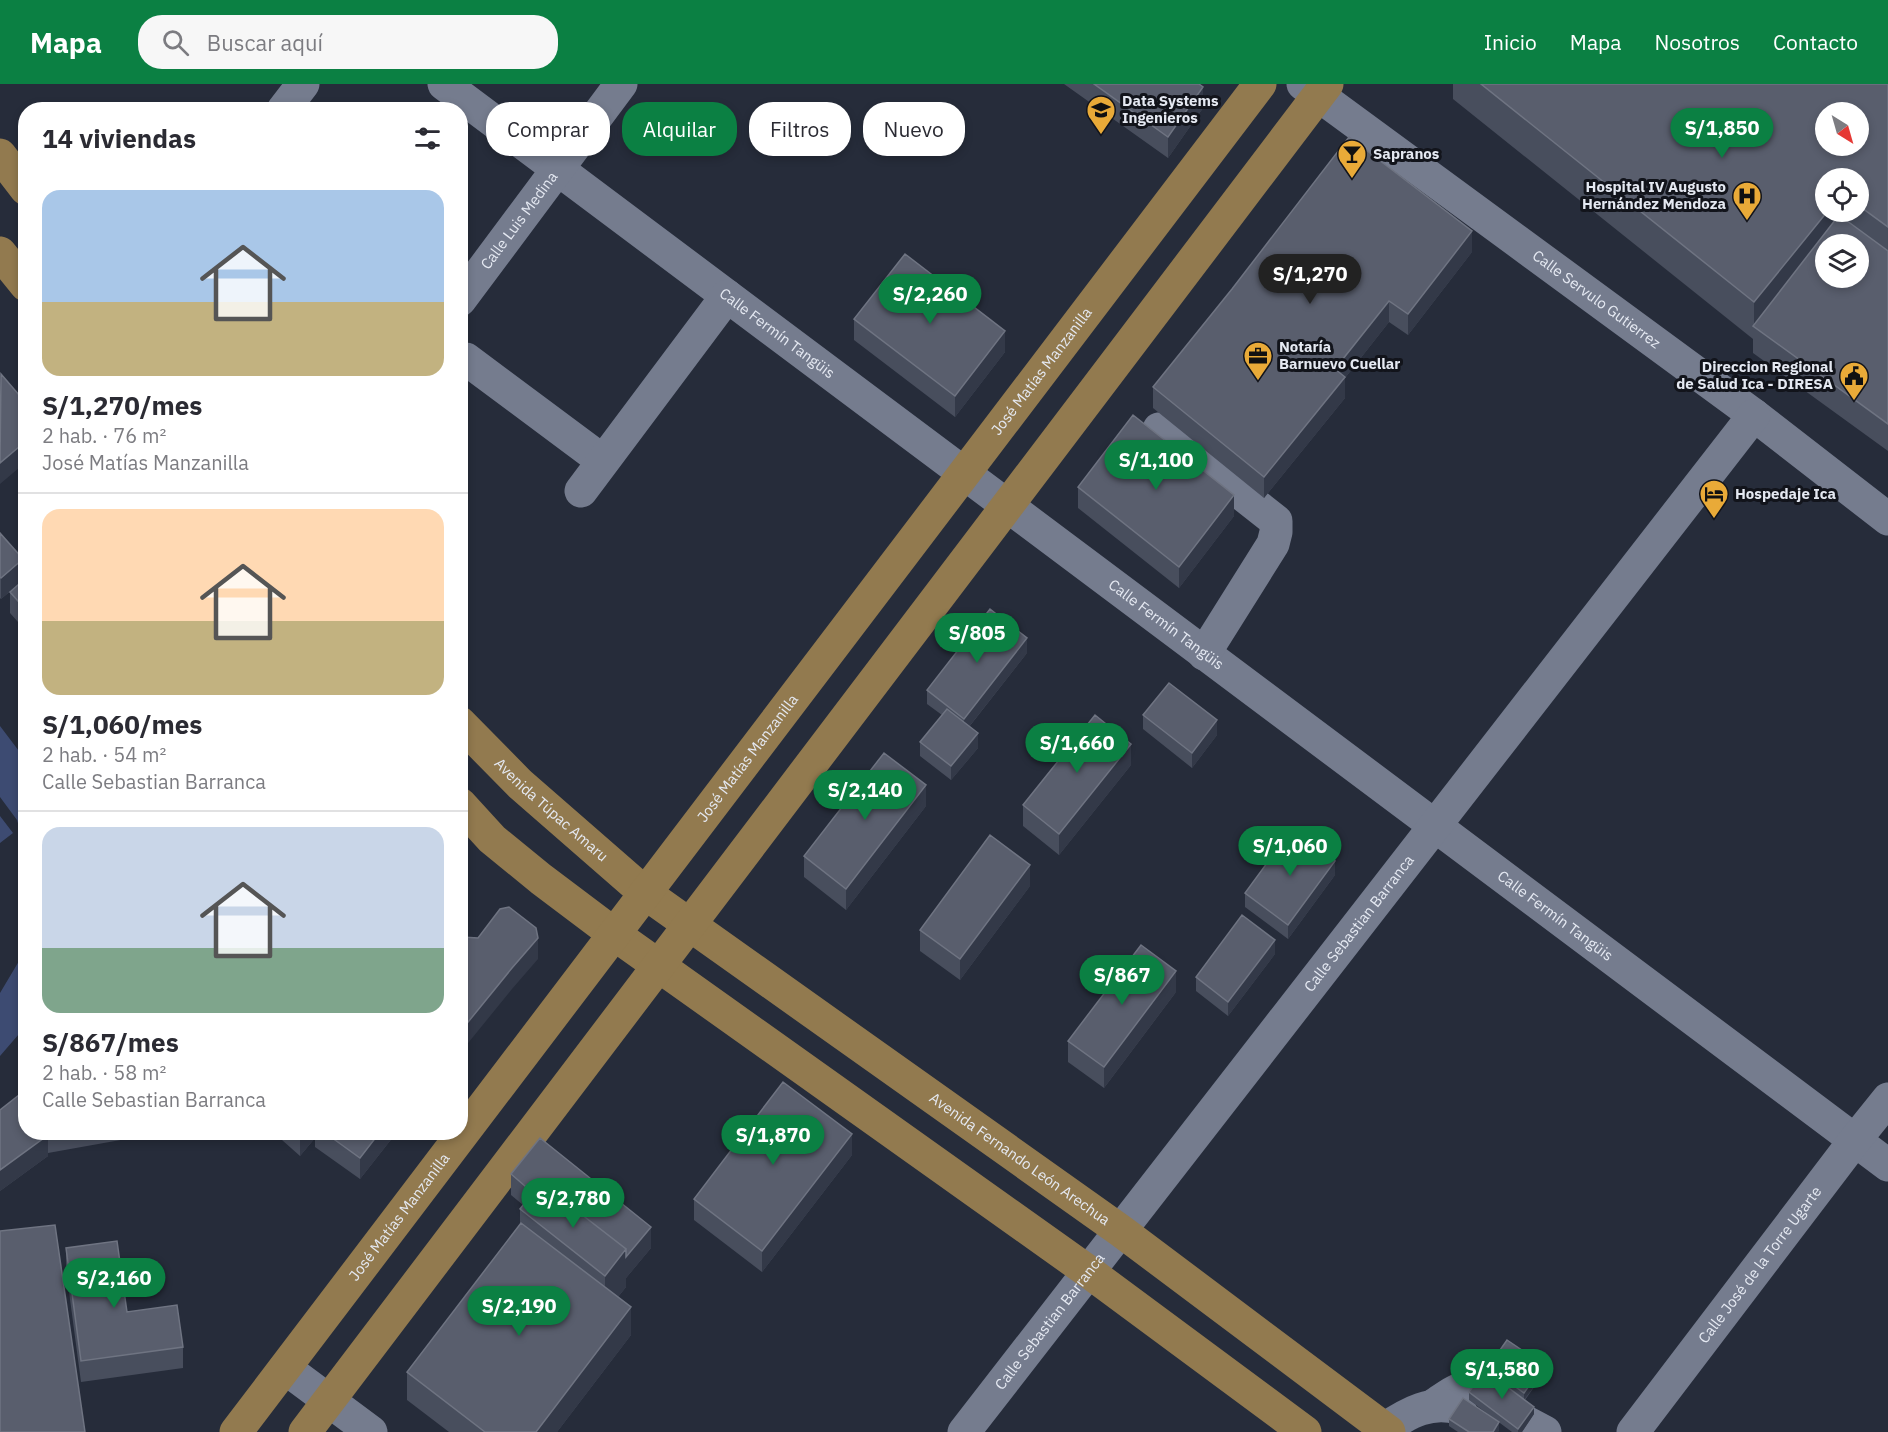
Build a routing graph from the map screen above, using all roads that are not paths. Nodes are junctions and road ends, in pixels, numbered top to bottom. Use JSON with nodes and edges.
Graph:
{"nodes":[{"id":1,"x":303,"y":84,"type":"edge"},
{"id":2,"x":444,"y":84,"type":"edge"},
{"id":3,"x":621,"y":84,"type":"edge"},
{"id":4,"x":1260,"y":84,"type":"edge"},
{"id":5,"x":1316,"y":88,"type":"edge"},
{"id":6,"x":289,"y":102,"type":"edge"},
{"id":7,"x":468,"y":102,"type":"edge"},
{"id":8,"x":468,"y":102,"type":"edge"},
{"id":9,"x":0,"y":155,"type":"edge"},
{"id":10,"x":557,"y":169,"type":"junction"},
{"id":11,"x":18,"y":179,"type":"edge"},
{"id":12,"x":0,"y":253,"type":"edge"},
{"id":13,"x":18,"y":275,"type":"edge"},
{"id":14,"x":468,"y":289,"type":"edge"},
{"id":15,"x":727,"y":296,"type":"junction"},
{"id":16,"x":468,"y":360,"type":"edge"},
{"id":17,"x":1754,"y":415,"type":"junction"},
{"id":18,"x":1159,"y":429,"type":"dead end"},
{"id":19,"x":603,"y":461,"type":"junction"},
{"id":20,"x":964,"y":474,"type":"junction"},
{"id":21,"x":581,"y":491,"type":"dead end"},
{"id":22,"x":1007,"y":506,"type":"junction"},
{"id":23,"x":1888,"y":519,"type":"edge"},
{"id":24,"x":1204,"y":654,"type":"junction"},
{"id":25,"x":468,"y":731,"type":"edge"},
{"id":26,"x":468,"y":813,"type":"edge"},
{"id":27,"x":1435,"y":826,"type":"junction"},
{"id":28,"x":645,"y":893,"type":"junction"},
{"id":29,"x":691,"y":924,"type":"junction"},
{"id":30,"x":614,"y":934,"type":"junction"},
{"id":31,"x":659,"y":966,"type":"junction"},
{"id":32,"x":1888,"y":1099,"type":"edge"},
{"id":33,"x":468,"y":1127,"type":"edge"},
{"id":34,"x":458,"y":1140,"type":"edge"},
{"id":35,"x":1855,"y":1140,"type":"junction"},
{"id":36,"x":1888,"y":1165,"type":"edge"},
{"id":37,"x":1121,"y":1231,"type":"junction"},
{"id":38,"x":1089,"y":1272,"type":"junction"},
{"id":39,"x":285,"y":1368,"type":"junction"},
{"id":40,"x":329,"y":1401,"type":"junction"},
{"id":41,"x":1457,"y":1401,"type":"dead end"},
{"id":42,"x":1386,"y":1430,"type":"edge"},
{"id":43,"x":236,"y":1432,"type":"edge"},
{"id":44,"x":305,"y":1432,"type":"edge"},
{"id":45,"x":372,"y":1432,"type":"edge"},
{"id":46,"x":964,"y":1432,"type":"edge"},
{"id":47,"x":1305,"y":1432,"type":"edge"},
{"id":48,"x":1633,"y":1432,"type":"edge"}],
"edges":[{"from":1,"to":6,"type":"street"},
{"from":2,"to":8,"type":"street","name":"Calle Fermín Tangüis"},
{"from":3,"to":10,"type":"street","name":"Calle Luis Medina"},
{"from":4,"to":20,"type":"main road","name":"José Matías Manzanilla"},
{"from":5,"to":17,"type":"street","name":"Calle Servulo Gutierrez"},
{"from":5,"to":22,"type":"main road"},
{"from":7,"to":10,"type":"street","name":"Calle Fermín Tangüis"},
{"from":9,"to":11,"type":"main road"},
{"from":10,"to":14,"type":"street","name":"Calle Luis Medina"},
{"from":10,"to":15,"type":"street","name":"Calle Fermín Tangüis"},
{"from":12,"to":13,"type":"main road"},
{"from":15,"to":19,"type":"street"},
{"from":15,"to":20,"type":"street","name":"Calle Fermín Tangüis"},
{"from":16,"to":19,"type":"street"},
{"from":17,"to":23,"type":"street","name":"Calle Servulo Gutierrez"},
{"from":17,"to":27,"type":"street","name":"Calle Sebastian Barranca"},
{"from":18,"to":24,"type":"street"},
{"from":19,"to":21,"type":"street"},
{"from":20,"to":22,"type":"street","name":"Calle Fermín Tangüis"},
{"from":20,"to":28,"type":"main road","name":"José Matías Manzanilla"},
{"from":22,"to":24,"type":"street","name":"Calle Fermín Tangüis"},
{"from":22,"to":29,"type":"main road"},
{"from":24,"to":27,"type":"street","name":"Calle Fermín Tangüis"},
{"from":25,"to":28,"type":"main road","name":"Avenida Túpac Amaru"},
{"from":26,"to":30,"type":"main road"},
{"from":27,"to":35,"type":"street","name":"Calle Fermín Tangüis"},
{"from":27,"to":37,"type":"street","name":"Calle Sebastian Barranca"},
{"from":28,"to":29,"type":"main road","name":"Avenida Fernando León Arechua"},
{"from":28,"to":30,"type":"main road","name":"José Matías Manzanilla"},
{"from":29,"to":31,"type":"main road"},
{"from":29,"to":37,"type":"main road","name":"Avenida Fernando León Arechua"},
{"from":30,"to":31,"type":"main road"},
{"from":30,"to":33,"type":"main road","name":"José Matías Manzanilla"},
{"from":31,"to":38,"type":"main road"},
{"from":31,"to":40,"type":"main road"},
{"from":32,"to":35,"type":"street","name":"Calle José de la Torre Ugarte"},
{"from":34,"to":39,"type":"main road","name":"José Matías Manzanilla"},
{"from":35,"to":36,"type":"street","name":"Calle Fermín Tangüis"},
{"from":35,"to":48,"type":"street","name":"Calle José de la Torre Ugarte"},
{"from":37,"to":38,"type":"street","name":"Calle Sebastian Barranca"},
{"from":37,"to":42,"type":"main road","name":"Avenida Fernando León Arechua"},
{"from":38,"to":46,"type":"street","name":"Calle Sebastian Barranca"},
{"from":38,"to":47,"type":"main road"},
{"from":39,"to":40,"type":"street"},
{"from":39,"to":43,"type":"main road","name":"José Matías Manzanilla"},
{"from":40,"to":44,"type":"main road"},
{"from":40,"to":45,"type":"street"},
{"from":41,"to":42,"type":"street"}]}
